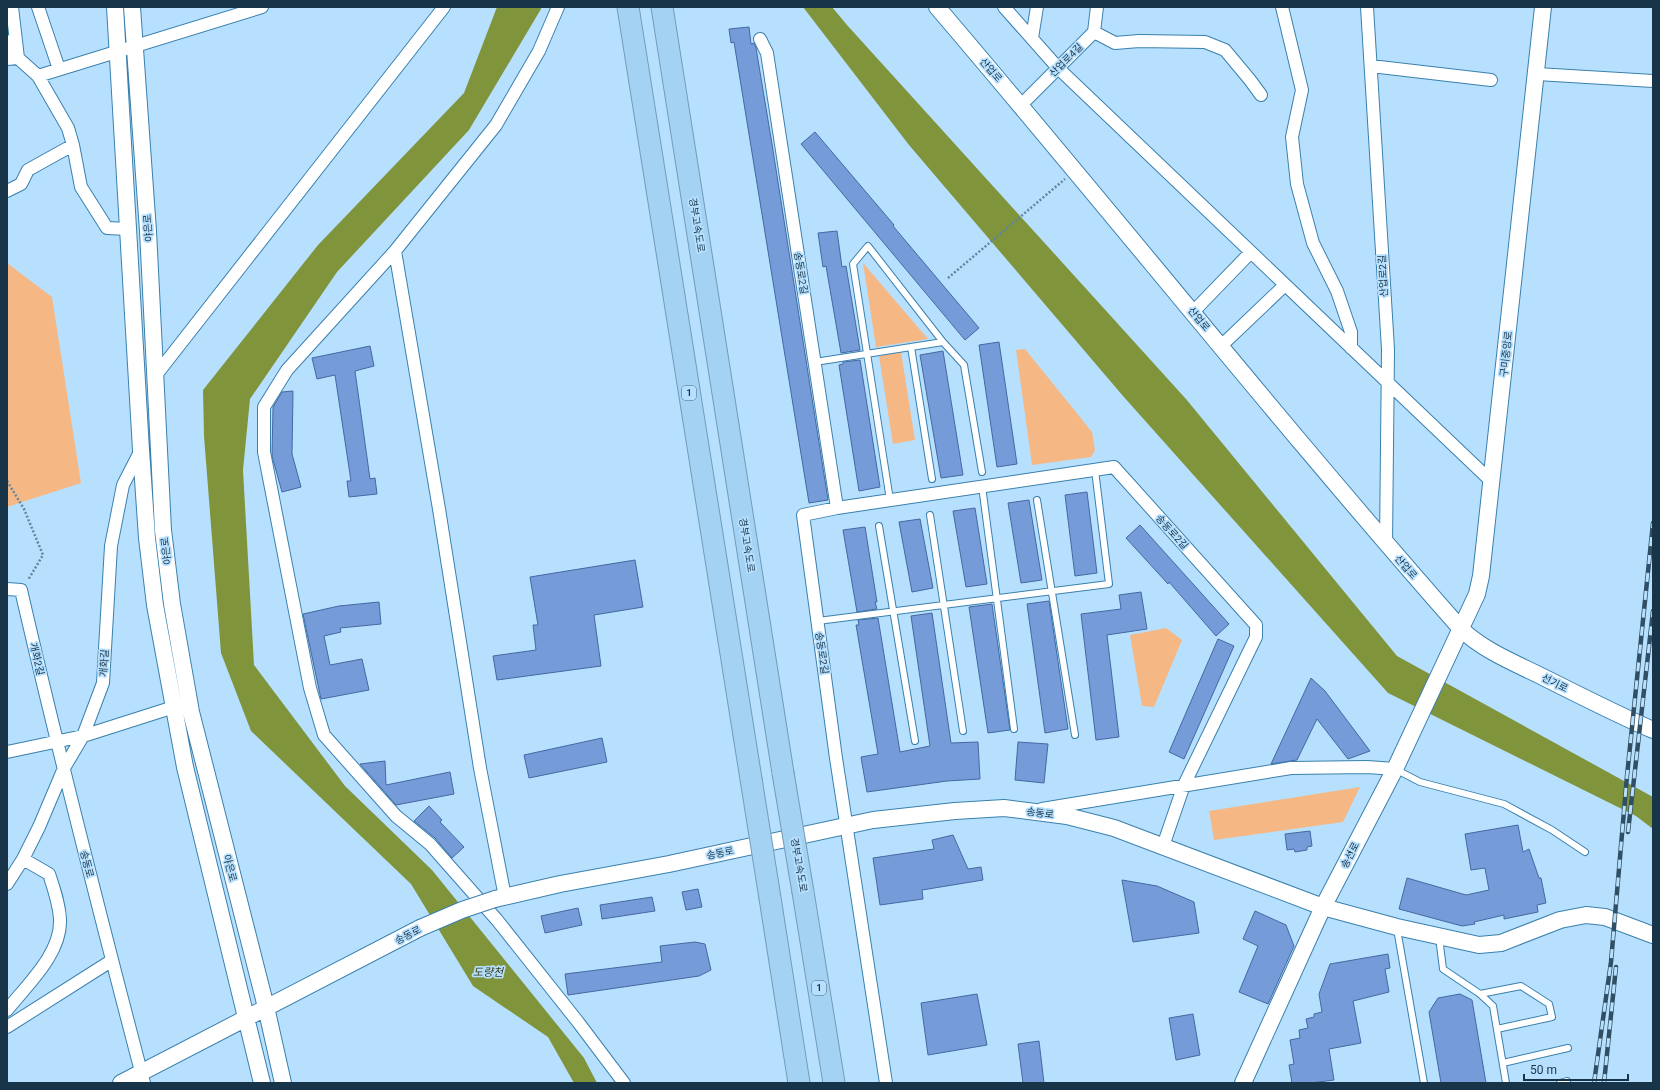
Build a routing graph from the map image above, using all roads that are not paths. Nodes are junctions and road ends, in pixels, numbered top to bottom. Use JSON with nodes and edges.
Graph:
{"nodes":[{"id":1,"x":12,"y":7,"type":"edge"},
{"id":2,"x":38,"y":7,"type":"edge"},
{"id":3,"x":115,"y":7,"type":"edge"},
{"id":4,"x":132,"y":7,"type":"edge"},
{"id":5,"x":262,"y":7,"type":"edge"},
{"id":6,"x":444,"y":7,"type":"edge"},
{"id":7,"x":558,"y":7,"type":"edge"},
{"id":8,"x":628,"y":7,"type":"edge"},
{"id":9,"x":662,"y":7,"type":"edge"},
{"id":10,"x":937,"y":7,"type":"edge"},
{"id":11,"x":1004,"y":7,"type":"edge"},
{"id":12,"x":1037,"y":7,"type":"edge"},
{"id":13,"x":1282,"y":7,"type":"edge"},
{"id":14,"x":1367,"y":7,"type":"edge"},
{"id":15,"x":1544,"y":7,"type":"edge"},
{"id":16,"x":1098,"y":8,"type":"edge"},
{"id":17,"x":1094,"y":32,"type":"junction"},
{"id":18,"x":1032,"y":38,"type":"junction"},
{"id":19,"x":760,"y":39,"type":"dead end"},
{"id":20,"x":7,"y":42,"type":"edge"},
{"id":21,"x":135,"y":47,"type":"junction"},
{"id":22,"x":118,"y":52,"type":"junction"},
{"id":23,"x":12,"y":59,"type":"edge"},
{"id":24,"x":1371,"y":66,"type":"junction"},
{"id":25,"x":1058,"y":68,"type":"junction"},
{"id":26,"x":59,"y":69,"type":"junction"},
{"id":27,"x":1537,"y":74,"type":"junction"},
{"id":28,"x":38,"y":76,"type":"junction"},
{"id":29,"x":1491,"y":80,"type":"dead end"},
{"id":30,"x":1653,"y":81,"type":"edge"},
{"id":31,"x":1261,"y":96,"type":"dead end"},
{"id":32,"x":1021,"y":105,"type":"junction"},
{"id":33,"x":73,"y":145,"type":"junction"},
{"id":34,"x":7,"y":191,"type":"edge"},
{"id":35,"x":129,"y":229,"type":"junction"},
{"id":36,"x":395,"y":251,"type":"junction"},
{"id":37,"x":1251,"y":252,"type":"junction"},
{"id":38,"x":1286,"y":285,"type":"junction"},
{"id":39,"x":1193,"y":312,"type":"junction"},
{"id":40,"x":943,"y":342,"type":"junction"},
{"id":41,"x":1222,"y":346,"type":"junction"},
{"id":42,"x":911,"y":347,"type":"junction"},
{"id":43,"x":1352,"y":348,"type":"junction"},
{"id":44,"x":868,"y":354,"type":"junction"},
{"id":45,"x":814,"y":362,"type":"junction"},
{"id":46,"x":156,"y":375,"type":"junction"},
{"id":47,"x":1387,"y":381,"type":"junction"},
{"id":48,"x":141,"y":450,"type":"junction"},
{"id":49,"x":1095,"y":470,"type":"junction"},
{"id":50,"x":982,"y":472,"type":"dead end"},
{"id":51,"x":932,"y":479,"type":"dead end"},
{"id":52,"x":1491,"y":481,"type":"junction"},
{"id":53,"x":982,"y":486,"type":"junction"},
{"id":54,"x":890,"y":500,"type":"junction"},
{"id":55,"x":1038,"y":500,"type":"dead end"},
{"id":56,"x":837,"y":508,"type":"junction"},
{"id":57,"x":930,"y":515,"type":"dead end"},
{"id":58,"x":879,"y":526,"type":"dead end"},
{"id":59,"x":1386,"y":544,"type":"junction"},
{"id":60,"x":7,"y":589,"type":"edge"},
{"id":61,"x":1052,"y":591,"type":"junction"},
{"id":62,"x":996,"y":598,"type":"junction"},
{"id":63,"x":942,"y":605,"type":"junction"},
{"id":64,"x":893,"y":611,"type":"junction"},
{"id":65,"x":818,"y":621,"type":"junction"},
{"id":66,"x":1461,"y":629,"type":"junction"},
{"id":67,"x":174,"y":706,"type":"junction"},
{"id":68,"x":1014,"y":729,"type":"dead end"},
{"id":69,"x":1653,"y":730,"type":"edge"},
{"id":70,"x":963,"y":731,"type":"dead end"},
{"id":71,"x":1075,"y":735,"type":"dead end"},
{"id":72,"x":82,"y":736,"type":"junction"},
{"id":73,"x":915,"y":741,"type":"dead end"},
{"id":74,"x":56,"y":742,"type":"junction"},
{"id":75,"x":7,"y":752,"type":"edge"},
{"id":76,"x":64,"y":768,"type":"junction"},
{"id":77,"x":1395,"y":769,"type":"junction"},
{"id":78,"x":1184,"y":785,"type":"junction"},
{"id":79,"x":1029,"y":812,"type":"junction"},
{"id":80,"x":847,"y":825,"type":"junction"},
{"id":81,"x":1163,"y":846,"type":"junction"},
{"id":82,"x":1585,"y":852,"type":"dead end"},
{"id":83,"x":23,"y":859,"type":"junction"},
{"id":84,"x":7,"y":884,"type":"edge"},
{"id":85,"x":500,"y":898,"type":"junction"},
{"id":86,"x":1323,"y":907,"type":"junction"},
{"id":87,"x":1396,"y":927,"type":"junction"},
{"id":88,"x":1653,"y":935,"type":"edge"},
{"id":89,"x":1439,"y":936,"type":"junction"},
{"id":90,"x":111,"y":961,"type":"junction"},
{"id":91,"x":1480,"y":994,"type":"junction"},
{"id":92,"x":266,"y":1007,"type":"junction"},
{"id":93,"x":7,"y":1010,"type":"edge"},
{"id":94,"x":246,"y":1018,"type":"junction"},
{"id":95,"x":7,"y":1027,"type":"edge"},
{"id":96,"x":1497,"y":1029,"type":"junction"},
{"id":97,"x":1568,"y":1048,"type":"dead end"},
{"id":98,"x":1503,"y":1063,"type":"junction"},
{"id":99,"x":143,"y":1078,"type":"edge"},
{"id":100,"x":1567,"y":1081,"type":"dead end"},
{"id":101,"x":121,"y":1083,"type":"edge"},
{"id":102,"x":262,"y":1083,"type":"edge"},
{"id":103,"x":283,"y":1083,"type":"edge"},
{"id":104,"x":624,"y":1083,"type":"edge"},
{"id":105,"x":799,"y":1083,"type":"edge"},
{"id":106,"x":834,"y":1083,"type":"edge"},
{"id":107,"x":886,"y":1083,"type":"edge"},
{"id":108,"x":1243,"y":1083,"type":"edge"},
{"id":109,"x":1424,"y":1083,"type":"edge"},
{"id":110,"x":1506,"y":1083,"type":"edge"},
{"id":111,"x":1560,"y":1083,"type":"edge"}],
"edges":[{"from":1,"to":23,"type":"street"},
{"from":2,"to":26,"type":"street"},
{"from":3,"to":22,"type":"street","name":"야은로"},
{"from":4,"to":21,"type":"street","name":"야은로"},
{"from":5,"to":21,"type":"street"},
{"from":6,"to":46,"type":"street"},
{"from":7,"to":36,"type":"street"},
{"from":8,"to":105,"type":"highway","number":"1","bridge":true},
{"from":9,"to":106,"type":"highway","name":"경부고속도로","number":"1","bridge":true},
{"from":10,"to":32,"type":"street","name":"산업로"},
{"from":11,"to":18,"type":"street"},
{"from":12,"to":18,"type":"street"},
{"from":13,"to":43,"type":"street"},
{"from":14,"to":24,"type":"street","name":"산업로2길"},
{"from":15,"to":27,"type":"street","name":"구미중앙로"},
{"from":16,"to":17,"type":"street"},
{"from":17,"to":25,"type":"street","name":"산업로4길"},
{"from":17,"to":31,"type":"street"},
{"from":18,"to":25,"type":"street"},
{"from":19,"to":45,"type":"street","name":"송동로2길"},
{"from":20,"to":23,"type":"street"},
{"from":21,"to":22,"type":"street"},
{"from":21,"to":46,"type":"street","name":"야은로"},
{"from":22,"to":26,"type":"street"},
{"from":22,"to":35,"type":"street","name":"야은로"},
{"from":23,"to":28,"type":"street"},
{"from":24,"to":29,"type":"street"},
{"from":24,"to":47,"type":"street","name":"산업로2길"},
{"from":25,"to":32,"type":"street","name":"산업로4길"},
{"from":25,"to":37,"type":"street"},
{"from":26,"to":28,"type":"street"},
{"from":27,"to":30,"type":"street"},
{"from":27,"to":52,"type":"street","name":"구미중앙로"},
{"from":28,"to":33,"type":"street"},
{"from":32,"to":39,"type":"street","name":"산업로"},
{"from":33,"to":34,"type":"street"},
{"from":33,"to":35,"type":"street"},
{"from":35,"to":48,"type":"street","name":"야은로"},
{"from":36,"to":85,"type":"street"},
{"from":36,"to":104,"type":"street"},
{"from":37,"to":38,"type":"street"},
{"from":37,"to":39,"type":"street"},
{"from":38,"to":41,"type":"street"},
{"from":38,"to":43,"type":"street"},
{"from":39,"to":41,"type":"street","name":"산업로"},
{"from":40,"to":42,"type":"lane"},
{"from":40,"to":44,"type":"lane"},
{"from":40,"to":50,"type":"lane"},
{"from":41,"to":59,"type":"street","name":"산업로"},
{"from":42,"to":44,"type":"lane"},
{"from":42,"to":51,"type":"lane"},
{"from":43,"to":47,"type":"street"},
{"from":44,"to":45,"type":"lane"},
{"from":44,"to":54,"type":"lane"},
{"from":45,"to":56,"type":"street","name":"송동로2길"},
{"from":46,"to":92,"type":"street","name":"야은로"},
{"from":47,"to":52,"type":"street"},
{"from":47,"to":59,"type":"street","name":"산업로2길"},
{"from":48,"to":67,"type":"street","name":"야은로"},
{"from":48,"to":72,"type":"street","name":"개화길"},
{"from":49,"to":53,"type":"street","name":"송동로2길"},
{"from":49,"to":61,"type":"lane"},
{"from":49,"to":78,"type":"street","name":"송동로2길"},
{"from":52,"to":66,"type":"street","name":"구미중앙로"},
{"from":53,"to":54,"type":"street","name":"송동로2길"},
{"from":53,"to":62,"type":"lane"},
{"from":54,"to":56,"type":"street","name":"송동로2길"},
{"from":55,"to":61,"type":"lane"},
{"from":56,"to":65,"type":"street","name":"송동로2길"},
{"from":57,"to":63,"type":"lane"},
{"from":58,"to":64,"type":"lane"},
{"from":59,"to":66,"type":"street","name":"산업로"},
{"from":60,"to":74,"type":"street","name":"개화2길"},
{"from":61,"to":62,"type":"lane"},
{"from":61,"to":71,"type":"lane"},
{"from":62,"to":63,"type":"lane"},
{"from":62,"to":68,"type":"lane"},
{"from":63,"to":64,"type":"lane"},
{"from":63,"to":70,"type":"lane"},
{"from":64,"to":65,"type":"lane"},
{"from":64,"to":73,"type":"lane"},
{"from":65,"to":80,"type":"street","name":"송동로2길"},
{"from":66,"to":69,"type":"street","name":"선기로"},
{"from":66,"to":77,"type":"street","name":"송선로"},
{"from":67,"to":72,"type":"street"},
{"from":67,"to":94,"type":"street","name":"야은로"},
{"from":72,"to":74,"type":"street"},
{"from":72,"to":76,"type":"street","name":"개화길"},
{"from":74,"to":75,"type":"street"},
{"from":74,"to":76,"type":"street","name":"개화2길"},
{"from":76,"to":83,"type":"street","name":"개화길"},
{"from":76,"to":90,"type":"street","name":"송동로"},
{"from":77,"to":78,"type":"street"},
{"from":77,"to":82,"type":"lane"},
{"from":77,"to":86,"type":"street","name":"송선로"},
{"from":78,"to":79,"type":"street"},
{"from":78,"to":81,"type":"street","name":"송동로2길"},
{"from":79,"to":80,"type":"street","name":"송동로"},
{"from":79,"to":81,"type":"street","name":"송동로"},
{"from":80,"to":85,"type":"street","name":"송동로"},
{"from":80,"to":107,"type":"street","name":"송동로2길"},
{"from":81,"to":86,"type":"street","name":"송동로"},
{"from":83,"to":84,"type":"street","name":"개화길"},
{"from":83,"to":93,"type":"street"},
{"from":85,"to":92,"type":"street","name":"송동로","bridge":true},
{"from":86,"to":87,"type":"street","name":"송동로"},
{"from":86,"to":108,"type":"street","name":"송선로"},
{"from":87,"to":89,"type":"street","name":"송동로"},
{"from":87,"to":109,"type":"lane"},
{"from":88,"to":89,"type":"street","name":"송동로"},
{"from":89,"to":91,"type":"lane"},
{"from":90,"to":95,"type":"street"},
{"from":90,"to":99,"type":"street","name":"송동로"},
{"from":91,"to":96,"type":"lane"},
{"from":91,"to":96,"type":"lane"},
{"from":92,"to":94,"type":"street","name":"송동로"},
{"from":92,"to":103,"type":"street","name":"야은로"},
{"from":94,"to":99,"type":"street","name":"송동로"},
{"from":94,"to":102,"type":"street","name":"야은로"},
{"from":96,"to":98,"type":"lane"},
{"from":97,"to":98,"type":"lane"},
{"from":98,"to":110,"type":"lane"},
{"from":99,"to":101,"type":"street","name":"송동로"},
{"from":100,"to":111,"type":"lane"}]}
